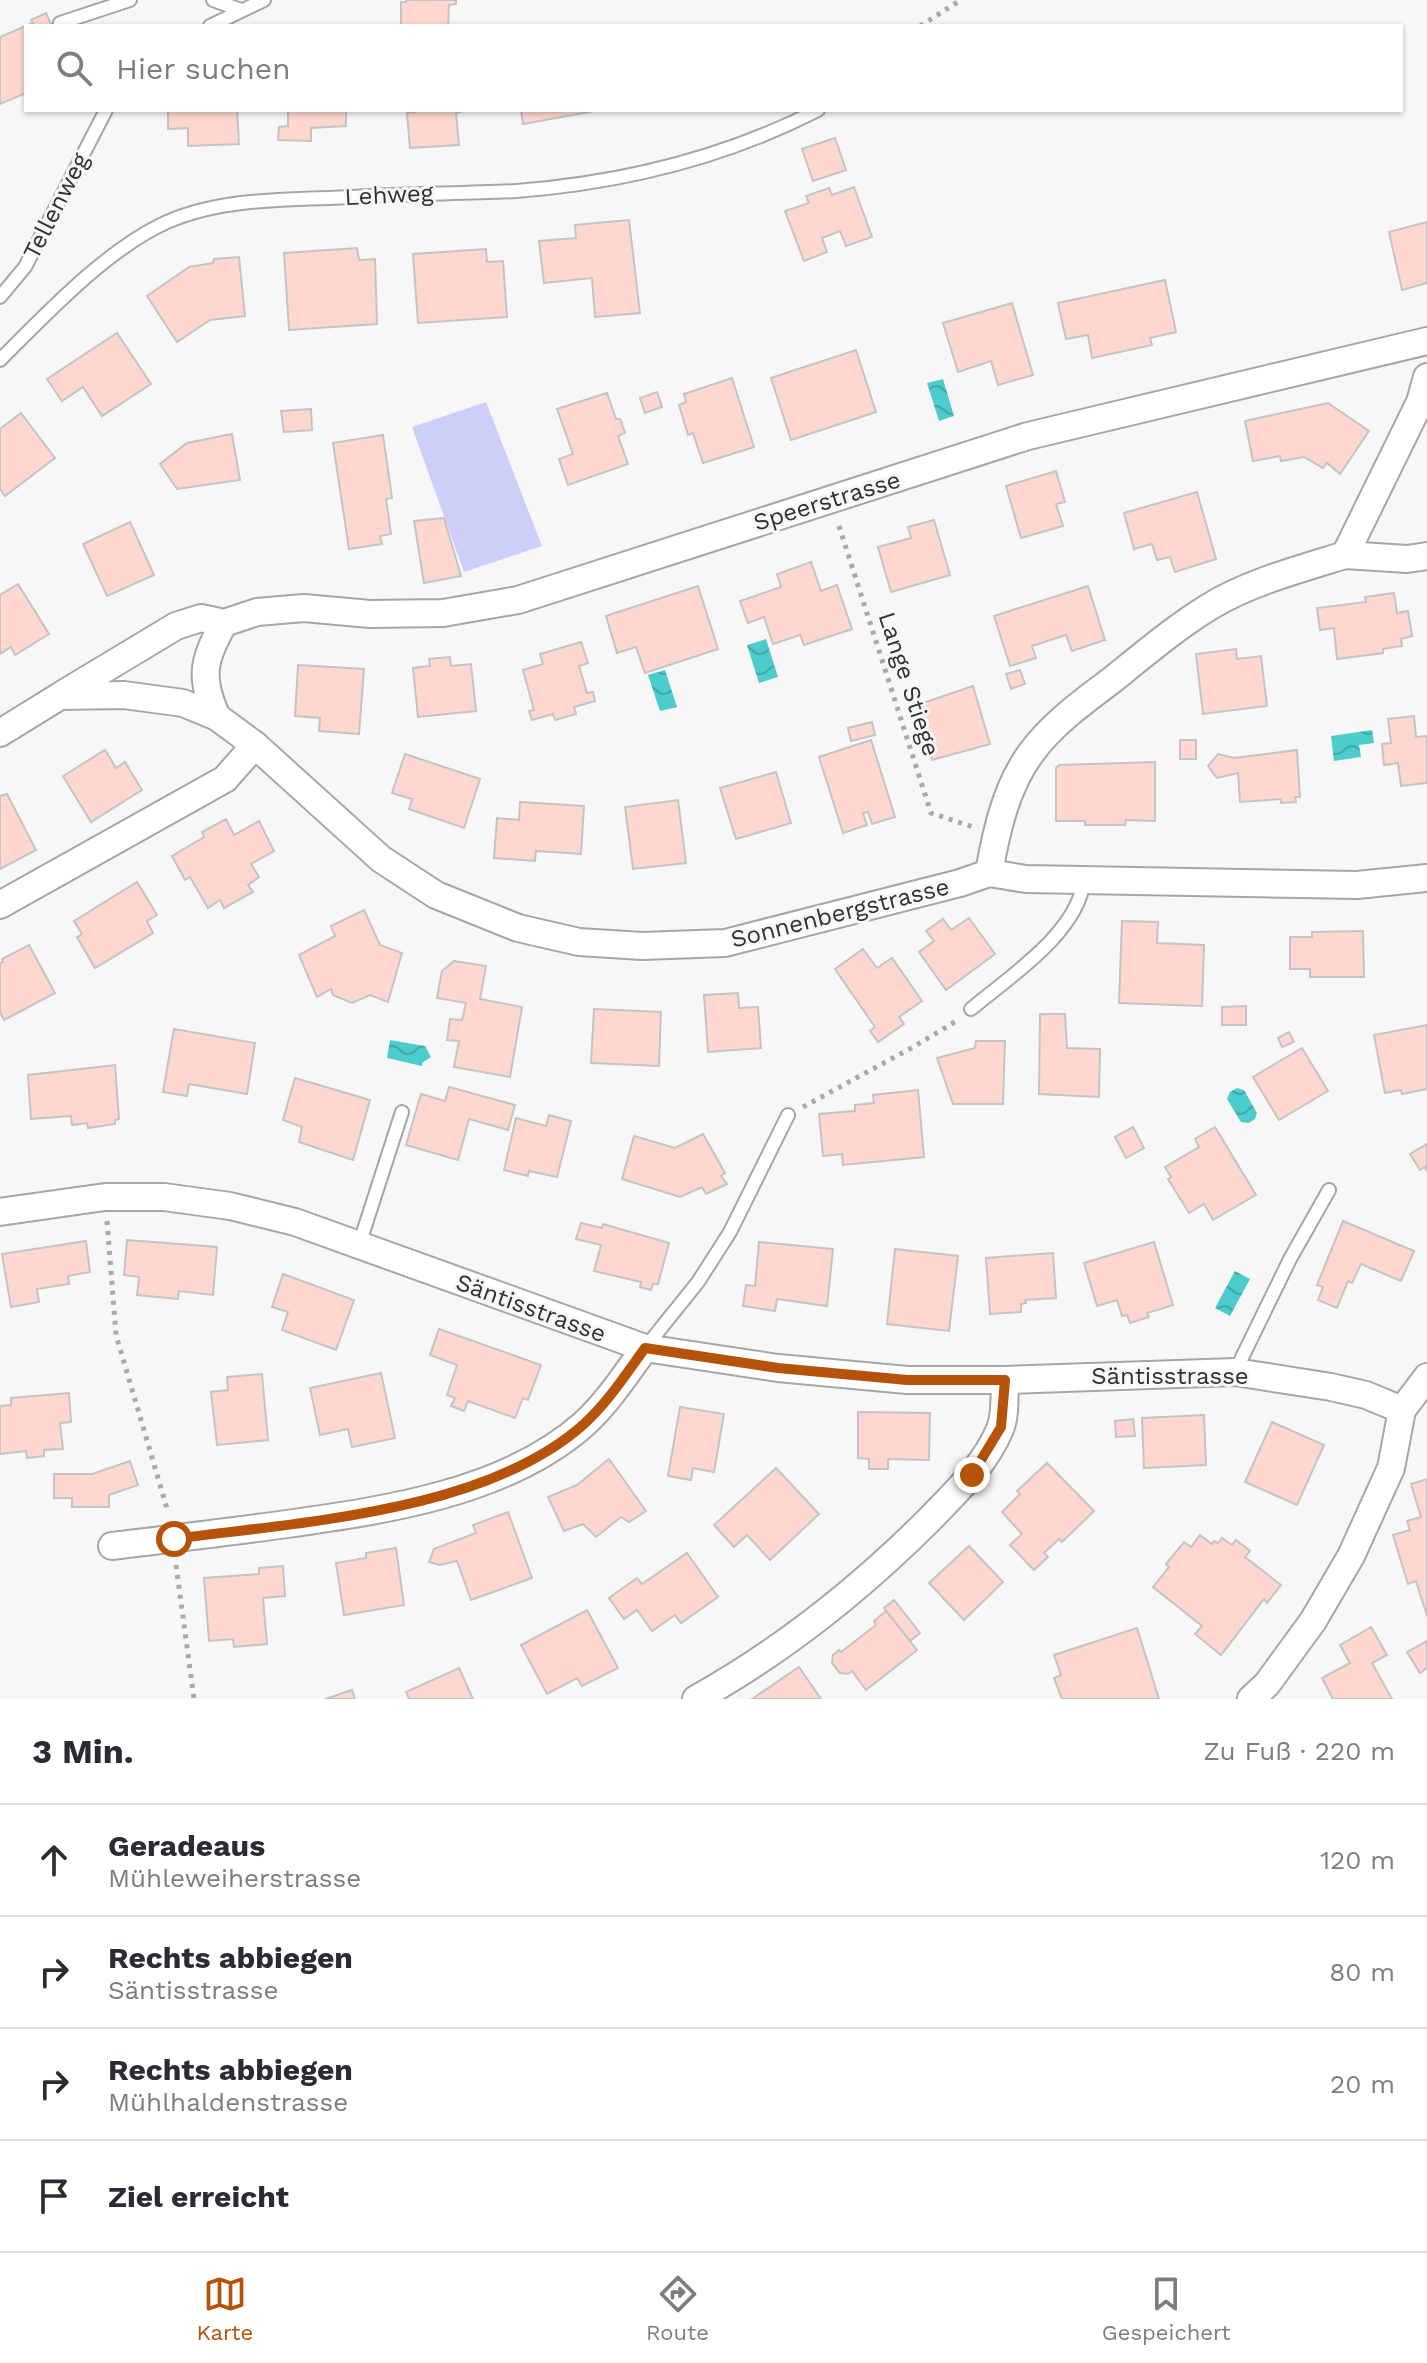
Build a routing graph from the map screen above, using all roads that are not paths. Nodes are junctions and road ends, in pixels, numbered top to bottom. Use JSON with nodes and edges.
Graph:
{"nodes":[{"id":1,"x":130,"y":0,"type":"edge"},
{"id":2,"x":213,"y":0,"type":"edge"},
{"id":3,"x":264,"y":0,"type":"edge"},
{"id":4,"x":241,"y":10,"type":"junction"},
{"id":5,"x":60,"y":23,"type":"dead end"},
{"id":6,"x":214,"y":24,"type":"edge"},
{"id":7,"x":105,"y":112,"type":"edge"},
{"id":8,"x":814,"y":112,"type":"edge"},
{"id":9,"x":0,"y":297,"type":"edge"},
{"id":10,"x":1427,"y":341,"type":"edge"},
{"id":11,"x":0,"y":360,"type":"edge"},
{"id":12,"x":1427,"y":377,"type":"edge"},
{"id":13,"x":1345,"y":555,"type":"junction"},
{"id":14,"x":1427,"y":556,"type":"edge"},
{"id":15,"x":224,"y":623,"type":"junction"},
{"id":16,"x":60,"y":696,"type":"junction"},
{"id":17,"x":217,"y":717,"type":"junction"},
{"id":18,"x":0,"y":733,"type":"edge"},
{"id":19,"x":255,"y":745,"type":"junction"},
{"id":20,"x":989,"y":873,"type":"junction"},
{"id":21,"x":1427,"y":878,"type":"edge"},
{"id":22,"x":1084,"y":879,"type":"junction"},
{"id":23,"x":0,"y":905,"type":"edge"},
{"id":24,"x":971,"y":1009,"type":"road end"},
{"id":25,"x":402,"y":1112,"type":"dead end"},
{"id":26,"x":788,"y":1115,"type":"road end"},
{"id":27,"x":1329,"y":1190,"type":"dead end"},
{"id":28,"x":0,"y":1212,"type":"edge"},
{"id":29,"x":358,"y":1246,"type":"junction"},
{"id":30,"x":645,"y":1348,"type":"junction"},
{"id":31,"x":1235,"y":1372,"type":"junction"},
{"id":32,"x":1427,"y":1377,"type":"edge"},
{"id":33,"x":1005,"y":1380,"type":"junction"},
{"id":34,"x":1402,"y":1410,"type":"junction"},
{"id":35,"x":112,"y":1546,"type":"dead end"},
{"id":36,"x":696,"y":1699,"type":"edge"},
{"id":37,"x":1251,"y":1699,"type":"edge"}],
"edges":[{"from":1,"to":5,"type":"lane"},
{"from":2,"to":4,"type":"lane"},
{"from":3,"to":4,"type":"lane"},
{"from":4,"to":6,"type":"lane"},
{"from":7,"to":9,"type":"lane","name":"Tellenweg"},
{"from":8,"to":11,"type":"lane","name":"Lehweg"},
{"from":10,"to":15,"type":"street","name":"Speerstrasse"},
{"from":12,"to":13,"type":"street"},
{"from":13,"to":14,"type":"street"},
{"from":13,"to":20,"type":"street"},
{"from":15,"to":16,"type":"street","name":"Speerstrasse"},
{"from":15,"to":17,"type":"street"},
{"from":16,"to":17,"type":"street","name":"Sonnenbergstrasse"},
{"from":16,"to":18,"type":"street"},
{"from":17,"to":19,"type":"street","name":"Sonnenbergstrasse"},
{"from":19,"to":20,"type":"street","name":"Sonnenbergstrasse"},
{"from":19,"to":23,"type":"street"},
{"from":20,"to":22,"type":"street","name":"Sonnenbergstrasse"},
{"from":21,"to":22,"type":"street","name":"Sonnenbergstrasse"},
{"from":22,"to":24,"type":"lane"},
{"from":25,"to":29,"type":"lane"},
{"from":26,"to":30,"type":"lane"},
{"from":27,"to":31,"type":"lane"},
{"from":28,"to":29,"type":"street","name":"Säntisstrasse"},
{"from":29,"to":30,"type":"street","name":"Säntisstrasse"},
{"from":30,"to":33,"type":"street","name":"Säntisstrasse"},
{"from":30,"to":35,"type":"street"},
{"from":31,"to":33,"type":"street","name":"Säntisstrasse"},
{"from":31,"to":34,"type":"street","name":"Säntisstrasse"},
{"from":32,"to":34,"type":"street"},
{"from":33,"to":36,"type":"street"},
{"from":34,"to":37,"type":"street"}]}
